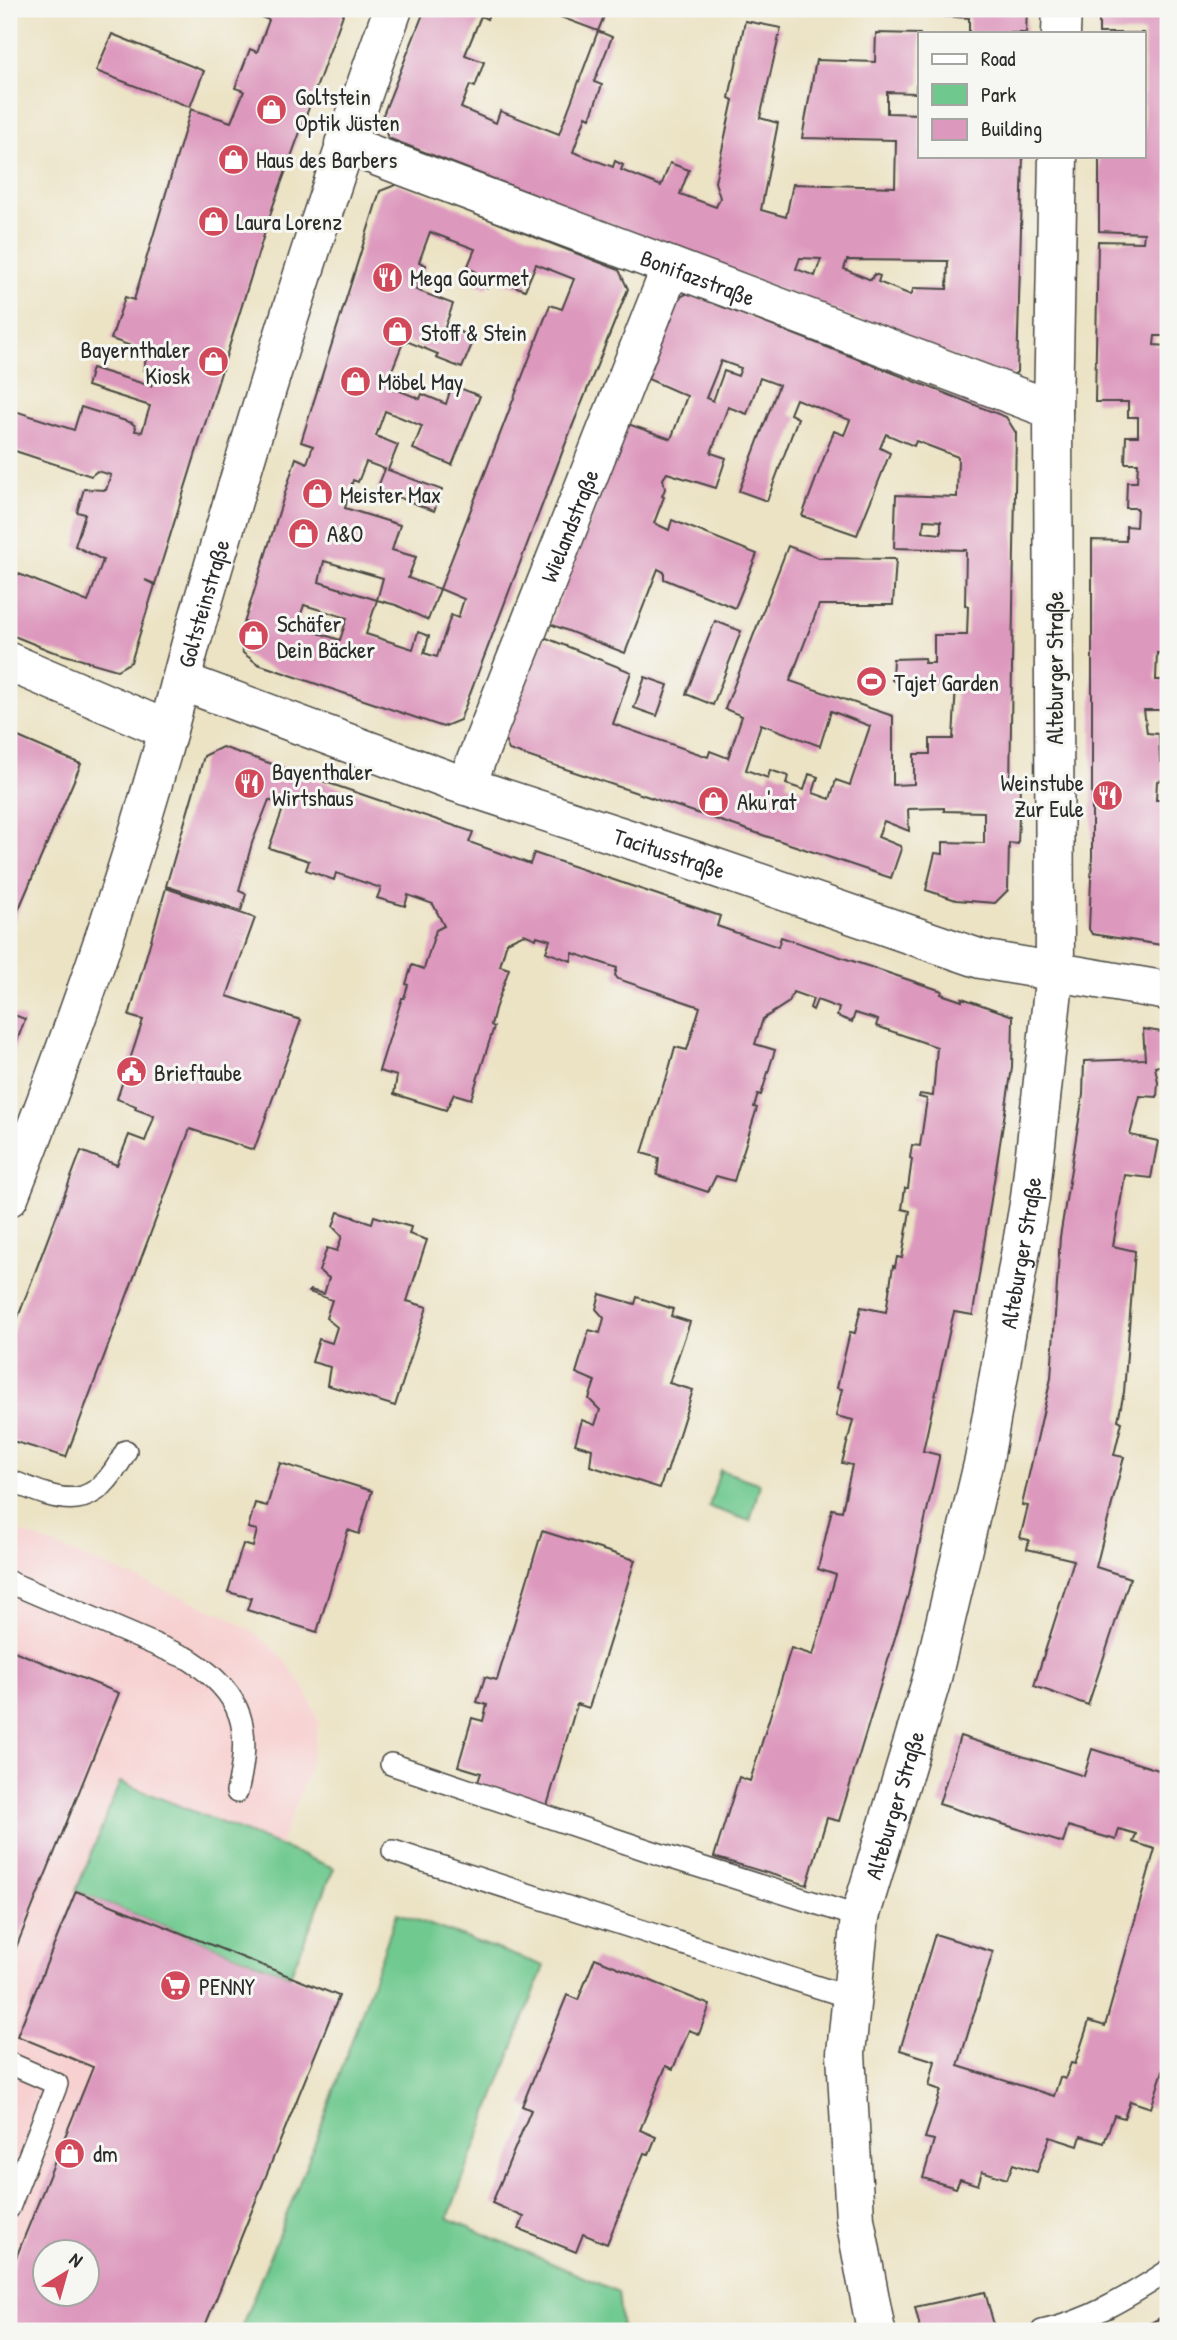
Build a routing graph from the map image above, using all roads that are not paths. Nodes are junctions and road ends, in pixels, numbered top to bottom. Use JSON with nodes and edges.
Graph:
{"nodes":[{"id":1,"x":393,"y":9,"type":"edge"},
{"id":2,"x":1062,"y":9,"type":"edge"},
{"id":3,"x":1061,"y":32,"type":"edge"},
{"id":4,"x":344,"y":144,"type":"junction"},
{"id":5,"x":1058,"y":158,"type":"edge"},
{"id":6,"x":671,"y":267,"type":"junction"},
{"id":7,"x":1053,"y":410,"type":"junction"},
{"id":8,"x":9,"y":662,"type":"edge"},
{"id":9,"x":181,"y":681,"type":"junction"},
{"id":10,"x":168,"y":730,"type":"junction"},
{"id":11,"x":466,"y":786,"type":"junction"},
{"id":12,"x":1055,"y":972,"type":"junction"},
{"id":13,"x":1168,"y":991,"type":"edge"},
{"id":14,"x":9,"y":1197,"type":"edge"},
{"id":15,"x":126,"y":1451,"type":"dead end"},
{"id":16,"x":9,"y":1480,"type":"edge"},
{"id":17,"x":9,"y":1582,"type":"edge"},
{"id":18,"x":390,"y":1764,"type":"dead end"},
{"id":19,"x":237,"y":1792,"type":"dead end"},
{"id":20,"x":393,"y":1851,"type":"dead end"},
{"id":21,"x":860,"y":1917,"type":"junction"},
{"id":22,"x":852,"y":1998,"type":"junction"},
{"id":23,"x":9,"y":2063,"type":"edge"},
{"id":24,"x":9,"y":2208,"type":"edge"},
{"id":25,"x":1168,"y":2271,"type":"edge"},
{"id":26,"x":876,"y":2331,"type":"edge"},
{"id":27,"x":1042,"y":2331,"type":"edge"}],
"edges":[{"from":1,"to":4,"type":"street","name":"Goltsteinstraße"},
{"from":2,"to":3,"type":"street"},
{"from":4,"to":6,"type":"street","name":"Bonifazstraße"},
{"from":4,"to":9,"type":"street","name":"Goltsteinstraße"},
{"from":5,"to":7,"type":"street","name":"Alteburger Straße"},
{"from":6,"to":7,"type":"street","name":"Bonifazstraße"},
{"from":6,"to":11,"type":"street","name":"Wielandstraße"},
{"from":7,"to":12,"type":"street","name":"Alteburger Straße"},
{"from":8,"to":10,"type":"street"},
{"from":9,"to":10,"type":"street","name":"Goltsteinstraße"},
{"from":9,"to":11,"type":"street","name":"Tacitusstraße"},
{"from":10,"to":14,"type":"street","name":"Goltsteinstraße"},
{"from":11,"to":12,"type":"street","name":"Tacitusstraße"},
{"from":12,"to":13,"type":"street","name":"Tacitusstraße"},
{"from":12,"to":21,"type":"street","name":"Alteburger Straße"},
{"from":15,"to":16,"type":"lane"},
{"from":17,"to":19,"type":"lane"},
{"from":18,"to":21,"type":"lane"},
{"from":20,"to":22,"type":"lane"},
{"from":21,"to":22,"type":"street","name":"Alteburger Straße"},
{"from":22,"to":26,"type":"street","name":"Alteburger Straße"},
{"from":23,"to":24,"type":"lane"},
{"from":25,"to":27,"type":"lane"}]}
